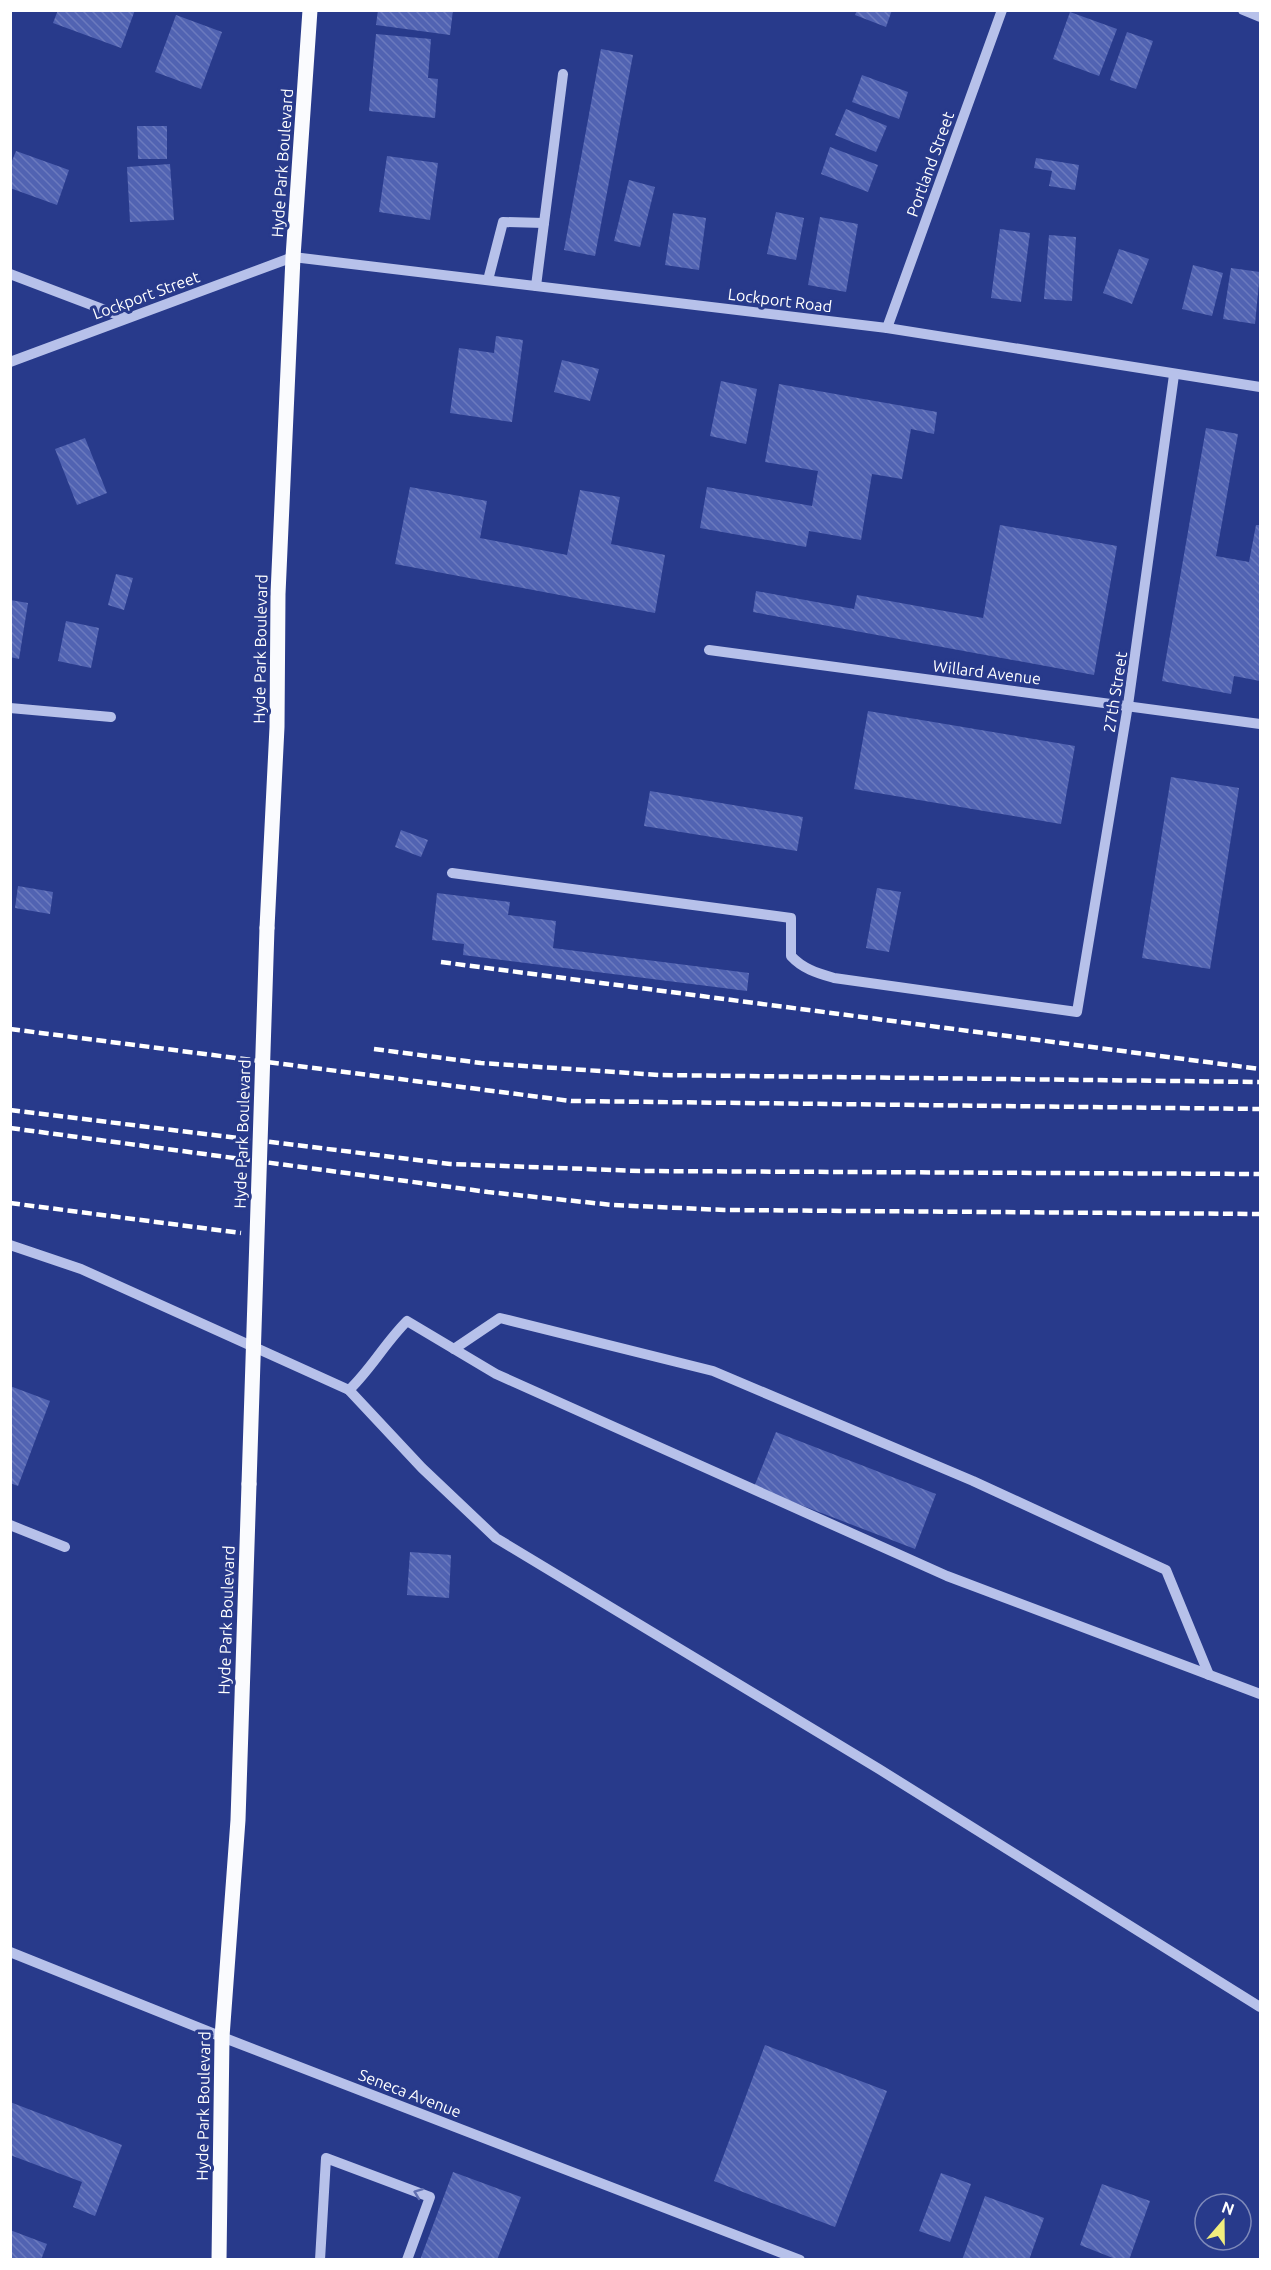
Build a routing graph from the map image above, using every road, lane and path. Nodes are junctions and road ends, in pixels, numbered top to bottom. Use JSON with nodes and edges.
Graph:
{"nodes":[{"id":1,"x":310,"y":10,"type":"edge"},
{"id":2,"x":1002,"y":10,"type":"edge"},
{"id":3,"x":1243,"y":10,"type":"edge"},
{"id":4,"x":1260,"y":17,"type":"edge"},
{"id":5,"x":563,"y":74,"type":"dead end"},
{"id":6,"x":544,"y":223,"type":"junction"},
{"id":7,"x":293,"y":257,"type":"junction"},
{"id":8,"x":10,"y":274,"type":"edge"},
{"id":9,"x":488,"y":280,"type":"junction"},
{"id":10,"x":536,"y":286,"type":"junction"},
{"id":11,"x":126,"y":318,"type":"junction"},
{"id":12,"x":887,"y":328,"type":"junction"},
{"id":13,"x":10,"y":362,"type":"edge"},
{"id":14,"x":1174,"y":375,"type":"junction"},
{"id":15,"x":1260,"y":387,"type":"edge"},
{"id":16,"x":709,"y":650,"type":"dead end"},
{"id":17,"x":1128,"y":705,"type":"junction"},
{"id":18,"x":10,"y":708,"type":"edge"},
{"id":19,"x":111,"y":717,"type":"dead end"},
{"id":20,"x":1260,"y":724,"type":"edge"},
{"id":21,"x":452,"y":873,"type":"dead end"},
{"id":22,"x":10,"y":1245,"type":"edge"},
{"id":23,"x":454,"y":1349,"type":"junction"},
{"id":24,"x":349,"y":1390,"type":"junction"},
{"id":25,"x":10,"y":1525,"type":"edge"},
{"id":26,"x":65,"y":1547,"type":"dead end"},
{"id":27,"x":1209,"y":1675,"type":"junction"},
{"id":28,"x":1260,"y":1694,"type":"edge"},
{"id":29,"x":10,"y":1952,"type":"edge"},
{"id":30,"x":1260,"y":2007,"type":"edge"},
{"id":31,"x":222,"y":2037,"type":"junction"},
{"id":32,"x":219,"y":2259,"type":"edge"},
{"id":33,"x":320,"y":2259,"type":"edge"},
{"id":34,"x":407,"y":2259,"type":"edge"},
{"id":35,"x":801,"y":2259,"type":"edge"}],
"edges":[{"from":1,"to":7,"type":"main road","name":"Hyde Park Boulevard"},
{"from":2,"to":12,"type":"street","name":"Portland Street"},
{"from":3,"to":4,"type":"street"},
{"from":5,"to":6,"type":"street"},
{"from":6,"to":9,"type":"street"},
{"from":6,"to":10,"type":"street"},
{"from":7,"to":9,"type":"street","name":"Lockport Road"},
{"from":7,"to":11,"type":"street","name":"Lockport Street"},
{"from":7,"to":31,"type":"main road","name":"Hyde Park Boulevard","bridge":true},
{"from":8,"to":11,"type":"street"},
{"from":9,"to":10,"type":"street","name":"Lockport Road"},
{"from":10,"to":12,"type":"street","name":"Lockport Road"},
{"from":11,"to":13,"type":"street","name":"Lockport Street"},
{"from":12,"to":14,"type":"street","name":"Lockport Road"},
{"from":14,"to":15,"type":"street","name":"Lockport Road"},
{"from":14,"to":17,"type":"street","name":"27th Street"},
{"from":16,"to":17,"type":"street","name":"Willard Avenue"},
{"from":17,"to":20,"type":"street","name":"Willard Avenue"},
{"from":17,"to":21,"type":"street","name":"27th Street"},
{"from":18,"to":19,"type":"street"},
{"from":22,"to":24,"type":"street"},
{"from":23,"to":24,"type":"street"},
{"from":23,"to":27,"type":"street"},
{"from":23,"to":27,"type":"street"},
{"from":24,"to":30,"type":"street"},
{"from":25,"to":26,"type":"street"},
{"from":27,"to":28,"type":"street"},
{"from":29,"to":31,"type":"street","name":"Seneca Avenue"},
{"from":31,"to":32,"type":"main road","name":"Hyde Park Boulevard"},
{"from":31,"to":35,"type":"street","name":"Seneca Avenue"},
{"from":34,"to":33,"type":"street","one_way":true}]}
